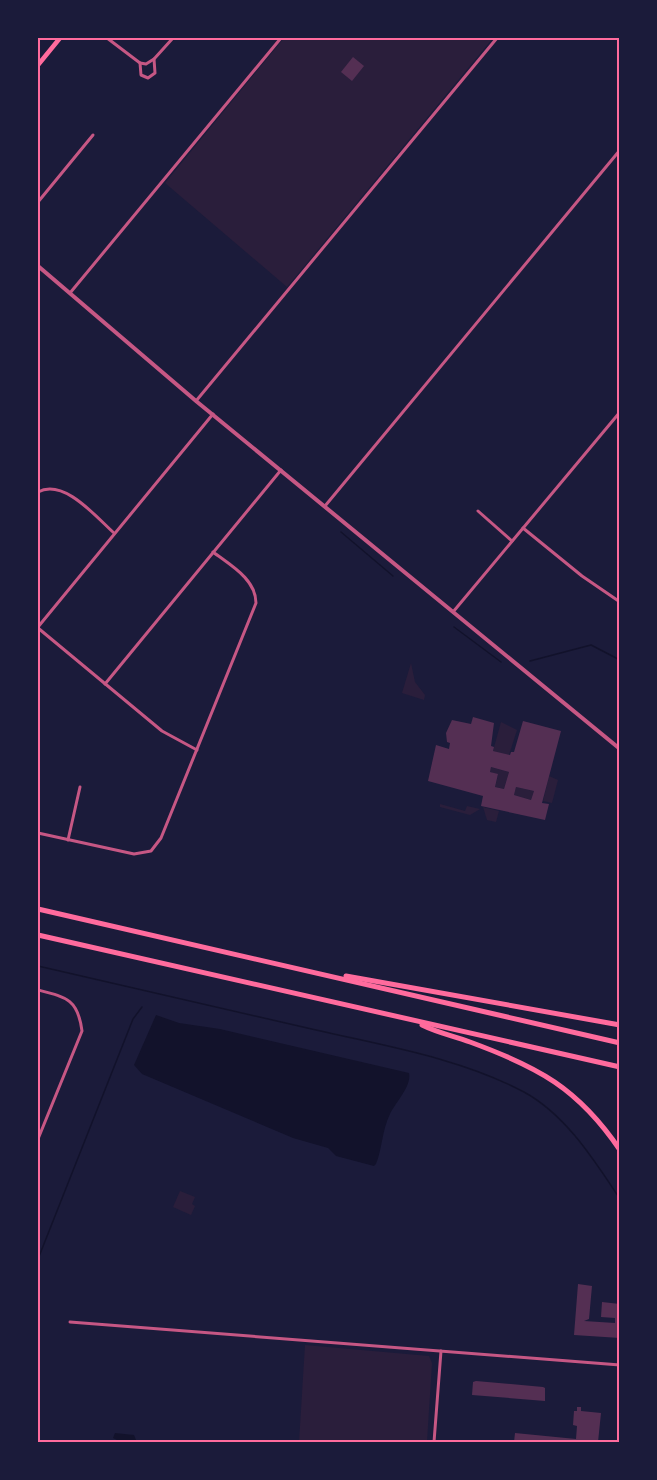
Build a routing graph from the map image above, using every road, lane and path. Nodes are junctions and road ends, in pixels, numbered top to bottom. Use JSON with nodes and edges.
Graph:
{"nodes":[{"id":1,"x":60,"y":38,"type":"edge"},
{"id":2,"x":107,"y":38,"type":"edge"},
{"id":3,"x":173,"y":38,"type":"edge"},
{"id":4,"x":281,"y":38,"type":"edge"},
{"id":5,"x":497,"y":38,"type":"edge"},
{"id":6,"x":154,"y":59,"type":"junction"},
{"id":7,"x":140,"y":63,"type":"junction"},
{"id":8,"x":38,"y":65,"type":"edge"},
{"id":9,"x":93,"y":135,"type":"dead end"},
{"id":10,"x":620,"y":150,"type":"edge"},
{"id":11,"x":38,"y":202,"type":"edge"},
{"id":12,"x":38,"y":266,"type":"edge"},
{"id":13,"x":70,"y":293,"type":"junction"},
{"id":14,"x":196,"y":401,"type":"junction"},
{"id":15,"x":620,"y":412,"type":"edge"},
{"id":16,"x":213,"y":414,"type":"junction"},
{"id":17,"x":281,"y":470,"type":"junction"},
{"id":18,"x":38,"y":492,"type":"edge"},
{"id":19,"x":325,"y":506,"type":"junction"},
{"id":20,"x":478,"y":511,"type":"dead end"},
{"id":21,"x":523,"y":528,"type":"junction"},
{"id":22,"x":114,"y":533,"type":"junction"},
{"id":23,"x":512,"y":541,"type":"junction"},
{"id":24,"x":213,"y":552,"type":"junction"},
{"id":25,"x":620,"y":602,"type":"edge"},
{"id":26,"x":453,"y":612,"type":"junction"},
{"id":27,"x":38,"y":628,"type":"edge"},
{"id":28,"x":105,"y":684,"type":"junction"},
{"id":29,"x":620,"y":749,"type":"edge"},
{"id":30,"x":197,"y":750,"type":"junction"},
{"id":31,"x":80,"y":787,"type":"dead end"},
{"id":32,"x":38,"y":833,"type":"edge"},
{"id":33,"x":68,"y":840,"type":"junction"},
{"id":34,"x":38,"y":909,"type":"edge"},
{"id":35,"x":38,"y":935,"type":"edge"},
{"id":36,"x":285,"y":966,"type":"junction"},
{"id":37,"x":38,"y":990,"type":"edge"},
{"id":38,"x":416,"y":1022,"type":"junction"},
{"id":39,"x":620,"y":1025,"type":"edge"},
{"id":40,"x":620,"y":1043,"type":"edge"},
{"id":41,"x":620,"y":1067,"type":"edge"},
{"id":42,"x":38,"y":1138,"type":"edge"},
{"id":43,"x":620,"y":1150,"type":"edge"},
{"id":44,"x":70,"y":1322,"type":"dead end"},
{"id":45,"x":441,"y":1351,"type":"junction"},
{"id":46,"x":620,"y":1365,"type":"edge"},
{"id":47,"x":434,"y":1443,"type":"edge"}],
"edges":[{"from":1,"to":8,"type":"main road"},
{"from":2,"to":7,"type":"street"},
{"from":3,"to":6,"type":"street"},
{"from":4,"to":13,"type":"street"},
{"from":5,"to":14,"type":"street"},
{"from":6,"to":7,"type":"street"},
{"from":6,"to":7,"type":"street"},
{"from":9,"to":11,"type":"street"},
{"from":10,"to":19,"type":"street"},
{"from":12,"to":13,"type":"street"},
{"from":13,"to":14,"type":"street"},
{"from":14,"to":16,"type":"street"},
{"from":15,"to":21,"type":"street"},
{"from":16,"to":17,"type":"street"},
{"from":16,"to":22,"type":"street"},
{"from":17,"to":19,"type":"street"},
{"from":17,"to":24,"type":"street"},
{"from":18,"to":22,"type":"street"},
{"from":19,"to":26,"type":"street"},
{"from":20,"to":23,"type":"street"},
{"from":21,"to":23,"type":"street"},
{"from":21,"to":25,"type":"street"},
{"from":22,"to":27,"type":"street"},
{"from":23,"to":26,"type":"street"},
{"from":24,"to":28,"type":"street"},
{"from":24,"to":30,"type":"street"},
{"from":26,"to":29,"type":"street"},
{"from":27,"to":28,"type":"street"},
{"from":28,"to":30,"type":"street"},
{"from":30,"to":33,"type":"street"},
{"from":31,"to":33,"type":"street"},
{"from":32,"to":33,"type":"street"},
{"from":34,"to":36,"type":"highway"},
{"from":35,"to":38,"type":"highway"},
{"from":36,"to":39,"type":"highway"},
{"from":36,"to":40,"type":"highway"},
{"from":37,"to":42,"type":"street"},
{"from":38,"to":41,"type":"highway"},
{"from":38,"to":43,"type":"highway"},
{"from":44,"to":45,"type":"street"},
{"from":45,"to":46,"type":"street"},
{"from":45,"to":47,"type":"street"}]}
